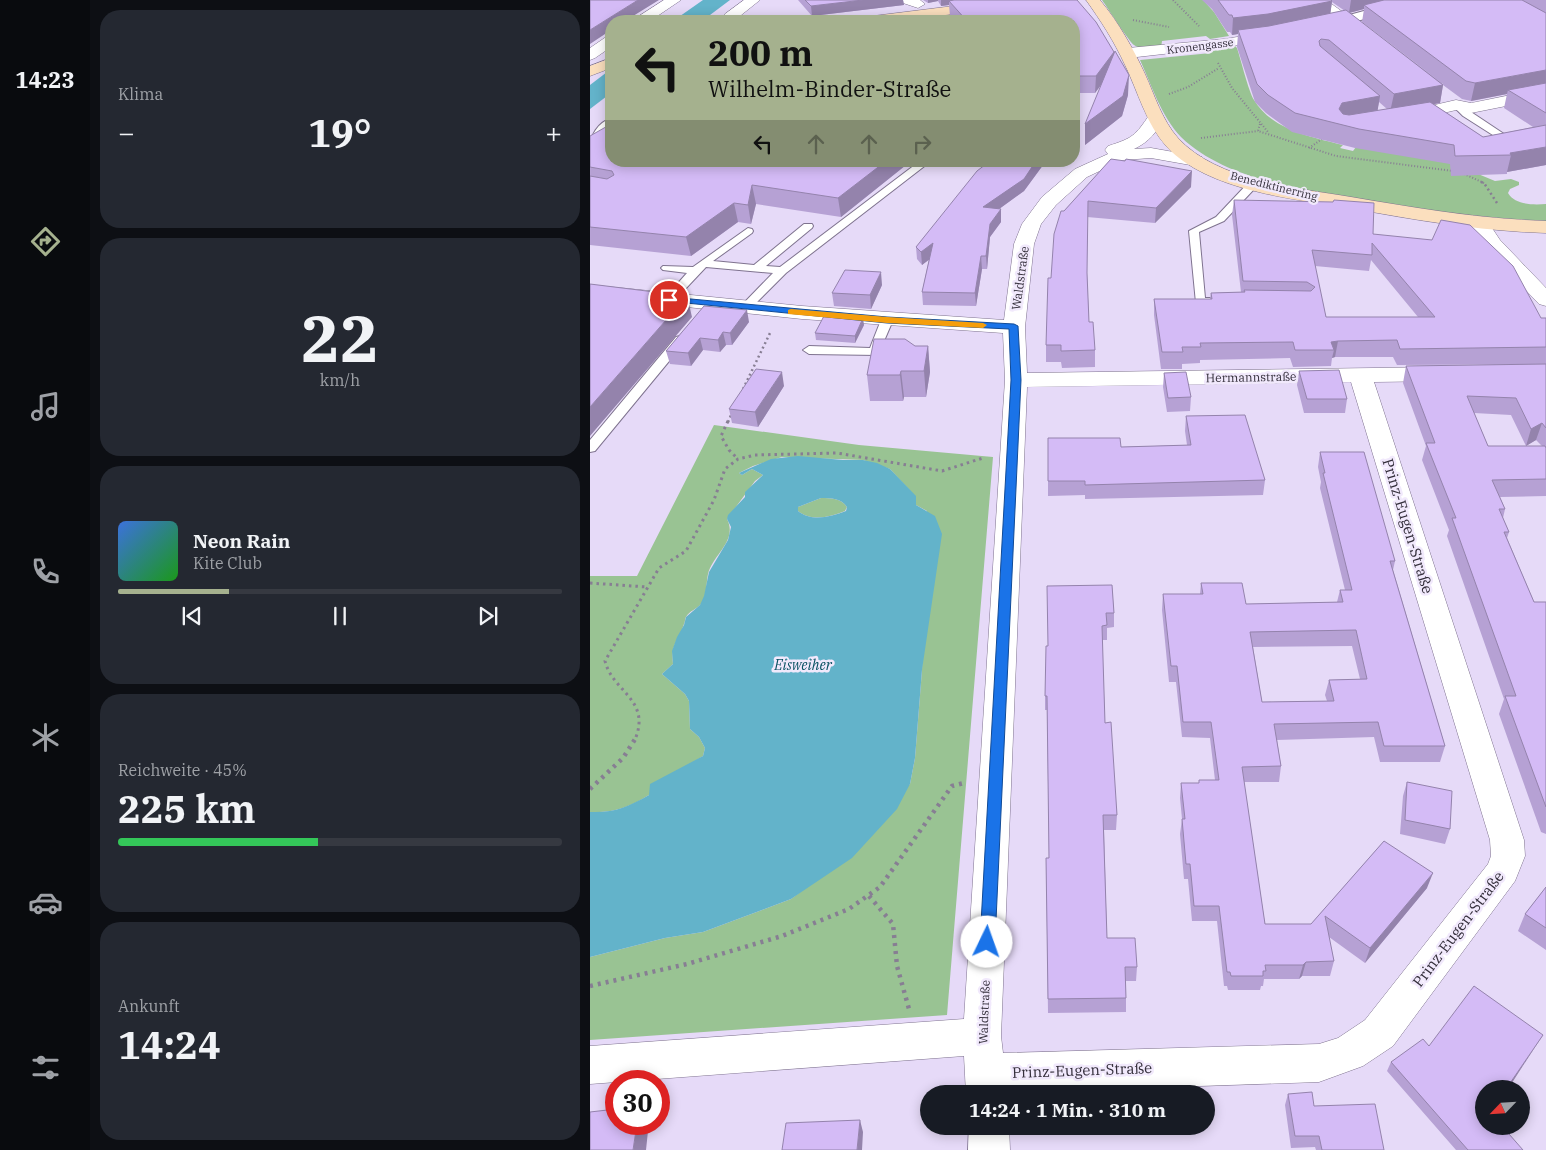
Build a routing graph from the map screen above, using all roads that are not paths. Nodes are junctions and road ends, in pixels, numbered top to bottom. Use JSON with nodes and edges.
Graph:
{"nodes":[{"id":1,"x":674,"y":0,"type":"edge"},
{"id":2,"x":753,"y":0,"type":"edge"},
{"id":3,"x":1004,"y":0,"type":"edge"},
{"id":4,"x":1061,"y":0,"type":"edge"},
{"id":5,"x":1093,"y":0,"type":"edge"},
{"id":6,"x":1317,"y":0,"type":"edge"},
{"id":7,"x":1418,"y":0,"type":"edge"},
{"id":8,"x":986,"y":6,"type":"junction"},
{"id":9,"x":922,"y":10,"type":"edge"},
{"id":10,"x":650,"y":15,"type":"edge"},
{"id":11,"x":733,"y":15,"type":"edge"},
{"id":12,"x":896,"y":15,"type":"edge"},
{"id":13,"x":1346,"y":20,"type":"junction"},
{"id":14,"x":1327,"y":24,"type":"edge"},
{"id":15,"x":1291,"y":32,"type":"edge"},
{"id":16,"x":605,"y":45,"type":"edge"},
{"id":17,"x":1380,"y":45,"type":"edge"},
{"id":18,"x":1128,"y":53,"type":"junction"},
{"id":19,"x":590,"y":56,"type":"edge"},
{"id":20,"x":605,"y":59,"type":"edge"},
{"id":21,"x":605,"y":63,"type":"edge"},
{"id":22,"x":590,"y":71,"type":"edge"},
{"id":23,"x":1546,"y":93,"type":"edge"},
{"id":24,"x":1443,"y":95,"type":"edge"},
{"id":25,"x":1456,"y":105,"type":"junction"},
{"id":26,"x":1156,"y":118,"type":"junction"},
{"id":27,"x":1392,"y":120,"type":"edge"},
{"id":28,"x":605,"y":126,"type":"edge"},
{"id":29,"x":604,"y":142,"type":"edge"},
{"id":30,"x":1513,"y":144,"type":"edge"},
{"id":31,"x":590,"y":147,"type":"edge"},
{"id":32,"x":1196,"y":161,"type":"junction"},
{"id":33,"x":919,"y":167,"type":"edge"},
{"id":34,"x":1081,"y":173,"type":"junction"},
{"id":35,"x":1254,"y":184,"type":"junction"},
{"id":36,"x":1480,"y":223,"type":"junction"},
{"id":37,"x":808,"y":226,"type":"dead end"},
{"id":38,"x":1546,"y":227,"type":"edge"},
{"id":39,"x":748,"y":231,"type":"dead end"},
{"id":40,"x":699,"y":266,"type":"junction"},
{"id":41,"x":667,"y":268,"type":"dead end"},
{"id":42,"x":756,"y":269,"type":"junction"},
{"id":43,"x":782,"y":271,"type":"junction"},
{"id":44,"x":590,"y":291,"type":"edge"},
{"id":45,"x":669,"y":300,"type":"junction"},
{"id":46,"x":1546,"y":300,"type":"edge"},
{"id":47,"x":1229,"y":302,"type":"edge"},
{"id":48,"x":746,"y":308,"type":"junction"},
{"id":49,"x":887,"y":320,"type":"junction"},
{"id":50,"x":1014,"y":326,"type":"junction"},
{"id":51,"x":686,"y":333,"type":"edge"},
{"id":52,"x":809,"y":350,"type":"dead end"},
{"id":53,"x":1468,"y":373,"type":"edge"},
{"id":54,"x":1360,"y":375,"type":"junction"},
{"id":55,"x":1016,"y":380,"type":"junction"},
{"id":56,"x":590,"y":448,"type":"edge"},
{"id":57,"x":982,"y":1036,"type":"junction"},
{"id":58,"x":590,"y":1065,"type":"edge"},
{"id":59,"x":985,"y":1083,"type":"edge"},
{"id":60,"x":989,"y":1135,"type":"edge"},
{"id":61,"x":989,"y":1150,"type":"edge"}],
"edges":[{"from":1,"to":10,"type":"street"},
{"from":2,"to":11,"type":"street"},
{"from":3,"to":8,"type":"main road"},
{"from":4,"to":8,"type":"main road"},
{"from":5,"to":18,"type":"main road","name":"Benediktinerring"},
{"from":6,"to":13,"type":"street"},
{"from":7,"to":13,"type":"street"},
{"from":8,"to":9,"type":"main road"},
{"from":9,"to":12,"type":"main road"},
{"from":13,"to":14,"type":"street"},
{"from":13,"to":17,"type":"street"},
{"from":15,"to":18,"type":"street","name":"Kronengasse"},
{"from":16,"to":19,"type":"street"},
{"from":18,"to":26,"type":"main road","name":"Benediktinerring"},
{"from":19,"to":20,"type":"main road"},
{"from":21,"to":22,"type":"main road"},
{"from":23,"to":25,"type":"street"},
{"from":24,"to":25,"type":"street"},
{"from":25,"to":27,"type":"street"},
{"from":25,"to":30,"type":"lane"},
{"from":26,"to":32,"type":"main road","name":"Benediktinerring"},
{"from":26,"to":34,"type":"street","name":"Waldstraße"},
{"from":28,"to":31,"type":"lane"},
{"from":29,"to":31,"type":"lane"},
{"from":32,"to":34,"type":"street","name":"Waldstraße"},
{"from":32,"to":35,"type":"main road","name":"Benediktinerring"},
{"from":33,"to":43,"type":"lane"},
{"from":34,"to":50,"type":"street","name":"Waldstraße"},
{"from":35,"to":36,"type":"main road","name":"Benediktinerring"},
{"from":35,"to":47,"type":"lane"},
{"from":36,"to":38,"type":"main road","name":"Benediktinerring"},
{"from":36,"to":46,"type":"street"},
{"from":37,"to":42,"type":"lane"},
{"from":39,"to":40,"type":"lane"},
{"from":40,"to":41,"type":"lane"},
{"from":40,"to":42,"type":"lane"},
{"from":40,"to":45,"type":"lane"},
{"from":42,"to":43,"type":"lane"},
{"from":43,"to":48,"type":"lane"},
{"from":44,"to":45,"type":"street"},
{"from":45,"to":48,"type":"street"},
{"from":48,"to":49,"type":"street"},
{"from":49,"to":50,"type":"street"},
{"from":49,"to":52,"type":"lane"},
{"from":50,"to":55,"type":"street","name":"Waldstraße"},
{"from":51,"to":56,"type":"lane"},
{"from":53,"to":54,"type":"street","name":"Hermannstraße"},
{"from":54,"to":55,"type":"street","name":"Hermannstraße"},
{"from":54,"to":59,"type":"street","name":"Prinz-Eugen-Straße"},
{"from":55,"to":57,"type":"street","name":"Waldstraße"},
{"from":57,"to":58,"type":"street"},
{"from":57,"to":59,"type":"street","name":"Waldstraße"},
{"from":60,"to":61,"type":"street"}]}
